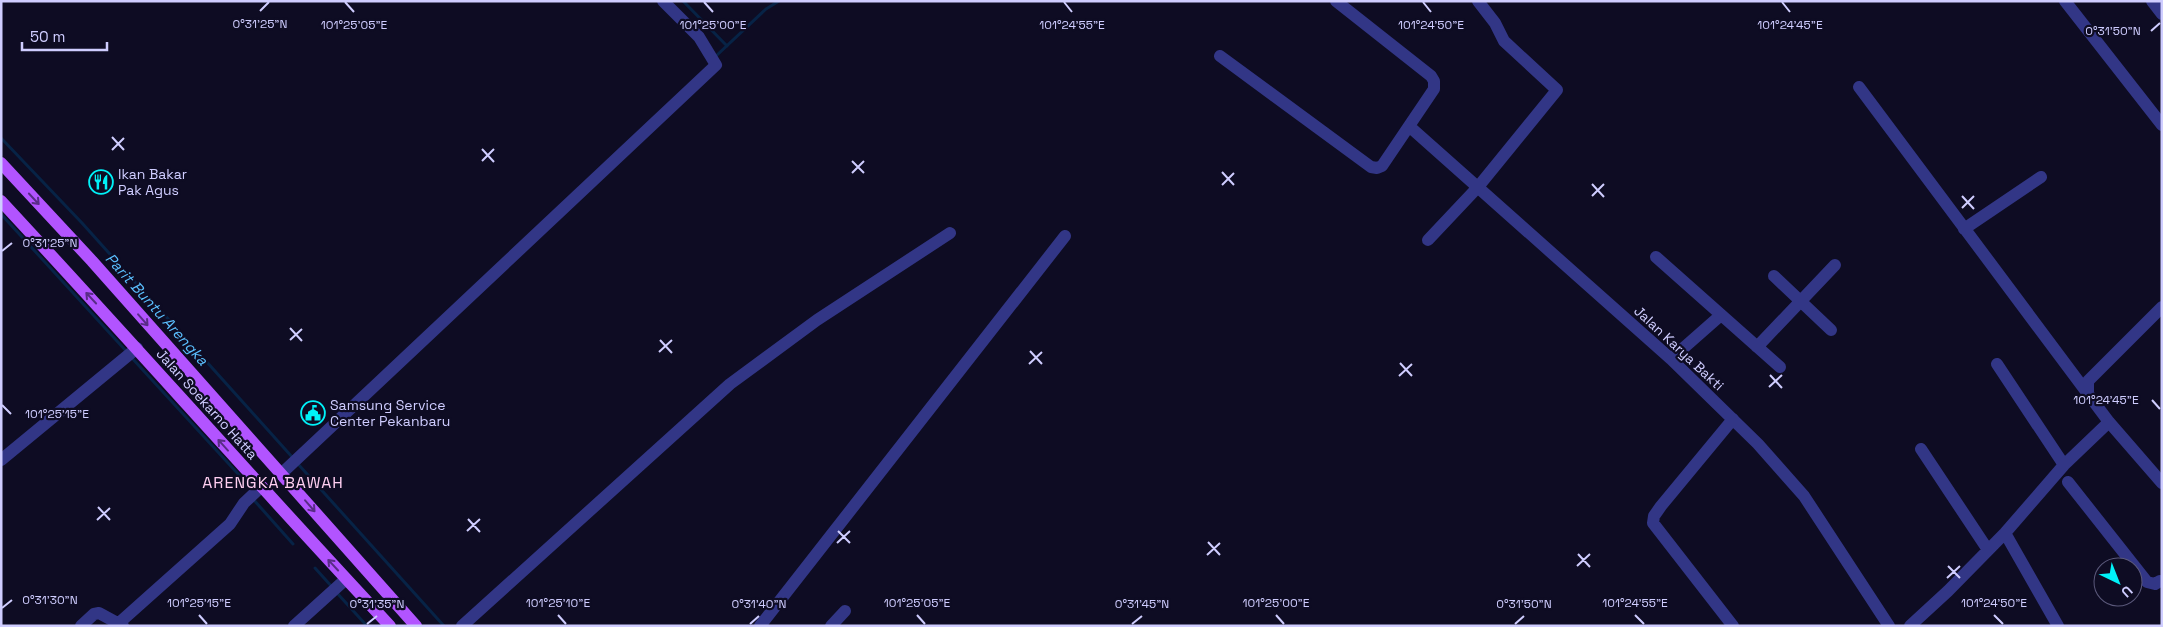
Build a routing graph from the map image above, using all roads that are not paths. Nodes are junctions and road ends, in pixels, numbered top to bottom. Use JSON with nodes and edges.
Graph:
{"nodes":[{"id":1,"x":664,"y":1,"type":"edge"},
{"id":2,"x":1336,"y":1,"type":"edge"},
{"id":3,"x":1478,"y":1,"type":"edge"},
{"id":4,"x":2065,"y":1,"type":"edge"},
{"id":5,"x":2152,"y":1,"type":"edge"},
{"id":6,"x":2162,"y":14,"type":"edge"},
{"id":7,"x":1220,"y":56,"type":"dead end"},
{"id":8,"x":1859,"y":87,"type":"dead end"},
{"id":9,"x":2162,"y":125,"type":"edge"},
{"id":10,"x":1410,"y":127,"type":"junction"},
{"id":11,"x":1,"y":163,"type":"edge"},
{"id":12,"x":2041,"y":177,"type":"dead end"},
{"id":13,"x":1478,"y":187,"type":"junction"},
{"id":14,"x":1,"y":201,"type":"edge"},
{"id":15,"x":1964,"y":229,"type":"junction"},
{"id":16,"x":950,"y":233,"type":"dead end"},
{"id":17,"x":1065,"y":236,"type":"dead end"},
{"id":18,"x":1428,"y":240,"type":"dead end"},
{"id":19,"x":1656,"y":257,"type":"dead end"},
{"id":20,"x":1835,"y":265,"type":"dead end"},
{"id":21,"x":1774,"y":276,"type":"dead end"},
{"id":22,"x":1800,"y":301,"type":"junction"},
{"id":23,"x":2162,"y":307,"type":"edge"},
{"id":24,"x":1721,"y":314,"type":"junction"},
{"id":25,"x":1831,"y":330,"type":"dead end"},
{"id":26,"x":1757,"y":347,"type":"junction"},
{"id":27,"x":134,"y":351,"type":"junction"},
{"id":28,"x":1671,"y":359,"type":"junction"},
{"id":29,"x":1997,"y":364,"type":"dead end"},
{"id":30,"x":1780,"y":367,"type":"dead end"},
{"id":31,"x":2088,"y":388,"type":"junction"},
{"id":32,"x":1733,"y":419,"type":"junction"},
{"id":33,"x":2109,"y":422,"type":"junction"},
{"id":34,"x":1921,"y":449,"type":"dead end"},
{"id":35,"x":1,"y":460,"type":"edge"},
{"id":36,"x":2064,"y":465,"type":"junction"},
{"id":37,"x":281,"y":474,"type":"junction"},
{"id":38,"x":2068,"y":482,"type":"dead end"},
{"id":39,"x":2162,"y":483,"type":"edge"},
{"id":40,"x":257,"y":491,"type":"junction"},
{"id":41,"x":2005,"y":533,"type":"junction"},
{"id":42,"x":1988,"y":550,"type":"junction"},
{"id":43,"x":343,"y":581,"type":"junction"},
{"id":44,"x":2160,"y":582,"type":"edge"},
{"id":45,"x":845,"y":611,"type":"dead end"},
{"id":46,"x":121,"y":624,"type":"edge"},
{"id":47,"x":81,"y":626,"type":"edge"},
{"id":48,"x":294,"y":626,"type":"edge"},
{"id":49,"x":390,"y":626,"type":"edge"},
{"id":50,"x":416,"y":626,"type":"edge"},
{"id":51,"x":462,"y":626,"type":"edge"},
{"id":52,"x":760,"y":626,"type":"edge"},
{"id":53,"x":831,"y":626,"type":"edge"},
{"id":54,"x":1733,"y":626,"type":"edge"},
{"id":55,"x":1889,"y":626,"type":"edge"},
{"id":56,"x":1910,"y":626,"type":"edge"},
{"id":57,"x":2058,"y":626,"type":"edge"}],
"edges":[{"from":1,"to":37,"type":"street"},
{"from":2,"to":10,"type":"street"},
{"from":3,"to":13,"type":"street"},
{"from":4,"to":9,"type":"street"},
{"from":5,"to":6,"type":"street"},
{"from":7,"to":10,"type":"street"},
{"from":8,"to":15,"type":"street"},
{"from":10,"to":13,"type":"street","name":"Jalan Karya Bakti"},
{"from":11,"to":37,"type":"main road","name":"Jalan Soekarno Hatta","one_way":true},
{"from":12,"to":15,"type":"street"},
{"from":13,"to":18,"type":"street"},
{"from":13,"to":28,"type":"street","name":"Jalan Karya Bakti"},
{"from":27,"to":14,"type":"main road","name":"Jalan Soekarno Hatta","one_way":true},
{"from":15,"to":31,"type":"street"},
{"from":16,"to":51,"type":"street"},
{"from":17,"to":52,"type":"street"},
{"from":19,"to":24,"type":"street"},
{"from":20,"to":22,"type":"street"},
{"from":21,"to":22,"type":"street"},
{"from":22,"to":25,"type":"street"},
{"from":22,"to":26,"type":"street"},
{"from":23,"to":31,"type":"street"},
{"from":24,"to":26,"type":"street"},
{"from":24,"to":28,"type":"street"},
{"from":26,"to":30,"type":"street"},
{"from":27,"to":35,"type":"street"},
{"from":40,"to":27,"type":"main road","name":"Jalan Soekarno Hatta","one_way":true},
{"from":28,"to":32,"type":"street","name":"Jalan Karya Bakti"},
{"from":29,"to":36,"type":"street"},
{"from":31,"to":33,"type":"street"},
{"from":32,"to":54,"type":"street"},
{"from":32,"to":55,"type":"street","name":"Jalan Karya Bakti"},
{"from":33,"to":36,"type":"street"},
{"from":33,"to":39,"type":"street"},
{"from":34,"to":42,"type":"street"},
{"from":36,"to":41,"type":"street"},
{"from":37,"to":50,"type":"main road","name":"Jalan Soekarno Hatta","one_way":true},
{"from":38,"to":44,"type":"street"},
{"from":43,"to":40,"type":"main road","name":"Jalan Soekarno Hatta","one_way":true},
{"from":40,"to":46,"type":"street"},
{"from":41,"to":42,"type":"street"},
{"from":41,"to":57,"type":"street"},
{"from":42,"to":56,"type":"street"},
{"from":43,"to":48,"type":"street"},
{"from":43,"to":49,"type":"main road","name":"Jalan Soekarno Hatta"},
{"from":45,"to":53,"type":"street"},
{"from":46,"to":47,"type":"street"}]}
